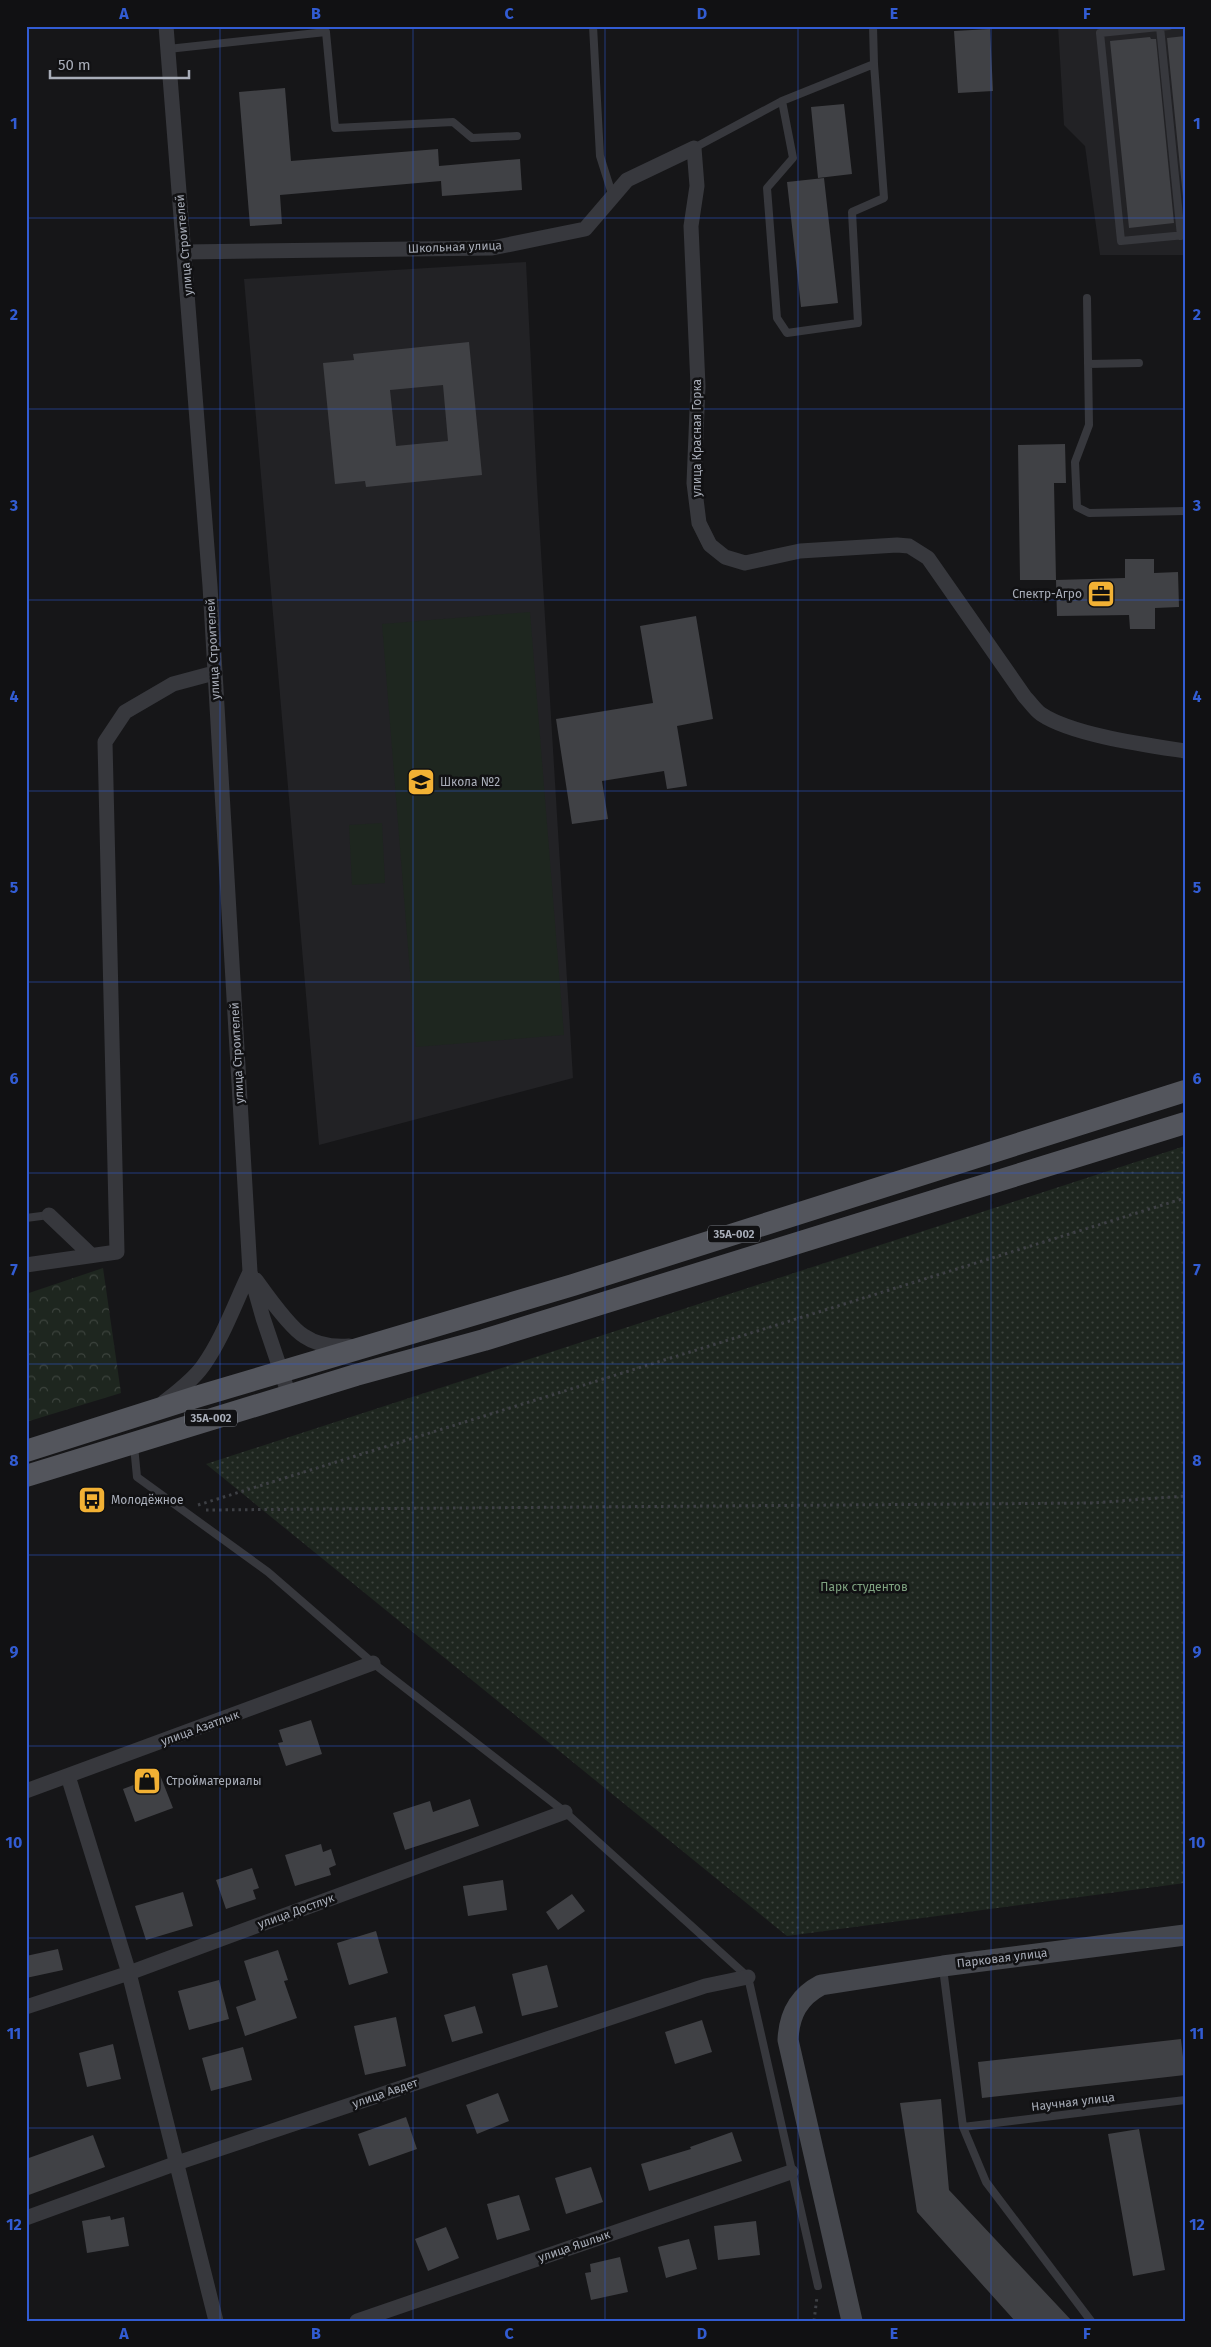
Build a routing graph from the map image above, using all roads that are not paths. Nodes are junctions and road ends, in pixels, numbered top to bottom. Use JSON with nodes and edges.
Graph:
{"nodes":[{"id":1,"x":166,"y":26,"type":"edge"},
{"id":2,"x":592,"y":26,"type":"edge"},
{"id":3,"x":873,"y":26,"type":"edge"},
{"id":4,"x":1169,"y":26,"type":"edge"},
{"id":5,"x":1160,"y":27,"type":"edge"},
{"id":6,"x":329,"y":29,"type":"edge"},
{"id":7,"x":168,"y":50,"type":"junction"},
{"id":8,"x":874,"y":64,"type":"junction"},
{"id":9,"x":782,"y":101,"type":"junction"},
{"id":10,"x":517,"y":136,"type":"dead end"},
{"id":11,"x":694,"y":148,"type":"junction"},
{"id":12,"x":613,"y":197,"type":"junction"},
{"id":13,"x":1183,"y":235,"type":"edge"},
{"id":14,"x":184,"y":252,"type":"junction"},
{"id":15,"x":1086,"y":298,"type":"dead end"},
{"id":16,"x":1139,"y":363,"type":"dead end"},
{"id":17,"x":1088,"y":364,"type":"junction"},
{"id":18,"x":1185,"y":511,"type":"edge"},
{"id":19,"x":214,"y":673,"type":"junction"},
{"id":20,"x":1185,"y":751,"type":"edge"},
{"id":21,"x":1185,"y":1091,"type":"edge"},
{"id":22,"x":1185,"y":1123,"type":"edge"},
{"id":23,"x":49,"y":1215,"type":"joint"},
{"id":24,"x":26,"y":1218,"type":"edge"},
{"id":25,"x":91,"y":1255,"type":"junction"},
{"id":26,"x":26,"y":1265,"type":"edge"},
{"id":27,"x":250,"y":1272,"type":"junction"},
{"id":28,"x":372,"y":1346,"type":"junction"},
{"id":29,"x":282,"y":1373,"type":"junction"},
{"id":30,"x":289,"y":1395,"type":"junction"},
{"id":31,"x":152,"y":1411,"type":"junction"},
{"id":32,"x":133,"y":1441,"type":"junction"},
{"id":33,"x":26,"y":1451,"type":"edge"},
{"id":34,"x":26,"y":1476,"type":"edge"},
{"id":35,"x":373,"y":1663,"type":"junction"},
{"id":36,"x":68,"y":1776,"type":"junction"},
{"id":37,"x":26,"y":1791,"type":"edge"},
{"id":38,"x":565,"y":1812,"type":"junction"},
{"id":39,"x":1185,"y":1935,"type":"edge"},
{"id":40,"x":943,"y":1966,"type":"junction"},
{"id":41,"x":130,"y":1973,"type":"junction"},
{"id":42,"x":748,"y":1977,"type":"junction"},
{"id":43,"x":26,"y":2007,"type":"edge"},
{"id":44,"x":1185,"y":2100,"type":"edge"},
{"id":45,"x":963,"y":2127,"type":"junction"},
{"id":46,"x":177,"y":2163,"type":"junction"},
{"id":47,"x":791,"y":2172,"type":"junction"},
{"id":48,"x":26,"y":2218,"type":"edge"},
{"id":49,"x":818,"y":2286,"type":"road end"},
{"id":50,"x":216,"y":2321,"type":"edge"},
{"id":51,"x":356,"y":2321,"type":"edge"},
{"id":52,"x":852,"y":2321,"type":"edge"},
{"id":53,"x":1091,"y":2321,"type":"edge"}],
"edges":[{"from":1,"to":7,"type":"street","name":"улица Строителей"},
{"from":2,"to":12,"type":"lane"},
{"from":3,"to":8,"type":"lane"},
{"from":4,"to":5,"type":"lane"},
{"from":5,"to":13,"type":"lane"},
{"from":5,"to":13,"type":"lane"},
{"from":6,"to":7,"type":"lane"},
{"from":6,"to":10,"type":"lane"},
{"from":7,"to":14,"type":"street","name":"улица Строителей"},
{"from":8,"to":9,"type":"lane"},
{"from":8,"to":9,"type":"lane"},
{"from":9,"to":11,"type":"lane"},
{"from":11,"to":12,"type":"street","name":"Школьная улица"},
{"from":11,"to":20,"type":"street","name":"улица Красная Горка"},
{"from":12,"to":14,"type":"street","name":"Школьная улица"},
{"from":14,"to":19,"type":"street","name":"улица Строителей"},
{"from":15,"to":17,"type":"lane"},
{"from":16,"to":17,"type":"lane"},
{"from":17,"to":18,"type":"lane"},
{"from":19,"to":25,"type":"street"},
{"from":19,"to":27,"type":"street","name":"улица Строителей"},
{"from":21,"to":28,"type":"main road","number":"35А-002"},
{"from":22,"to":30,"type":"main road","number":"35А-002"},
{"from":23,"to":24,"type":"lane"},
{"from":23,"to":25,"type":"street"},
{"from":25,"to":26,"type":"street"},
{"from":27,"to":28,"type":"street"},
{"from":27,"to":29,"type":"street","name":"улица Строителей"},
{"from":27,"to":31,"type":"street"},
{"from":28,"to":29,"type":"main road","number":"35А-002"},
{"from":29,"to":30,"type":"street","name":"улица Строителей"},
{"from":29,"to":31,"type":"main road","number":"35А-002"},
{"from":30,"to":32,"type":"main road","number":"35А-002"},
{"from":31,"to":33,"type":"main road","number":"35А-002"},
{"from":32,"to":34,"type":"main road","number":"35А-002"},
{"from":32,"to":35,"type":"lane"},
{"from":35,"to":36,"type":"street","name":"улица Азатлык"},
{"from":35,"to":38,"type":"lane"},
{"from":36,"to":37,"type":"street","name":"улица Азатлык"},
{"from":36,"to":41,"type":"street"},
{"from":38,"to":41,"type":"street","name":"улица Достлук"},
{"from":38,"to":42,"type":"lane"},
{"from":39,"to":40,"type":"street","name":"Парковая улица"},
{"from":40,"to":45,"type":"lane"},
{"from":40,"to":52,"type":"street","name":"Парковая улица"},
{"from":41,"to":43,"type":"street","name":"улица Достлук"},
{"from":41,"to":46,"type":"street"},
{"from":42,"to":46,"type":"street","name":"улица Авдет"},
{"from":42,"to":47,"type":"lane"},
{"from":44,"to":45,"type":"lane","name":"Научная улица"},
{"from":45,"to":53,"type":"lane"},
{"from":46,"to":48,"type":"street","name":"улица Авдет"},
{"from":46,"to":50,"type":"street"},
{"from":47,"to":49,"type":"lane"},
{"from":47,"to":51,"type":"street","name":"улица Яшлык"}]}
